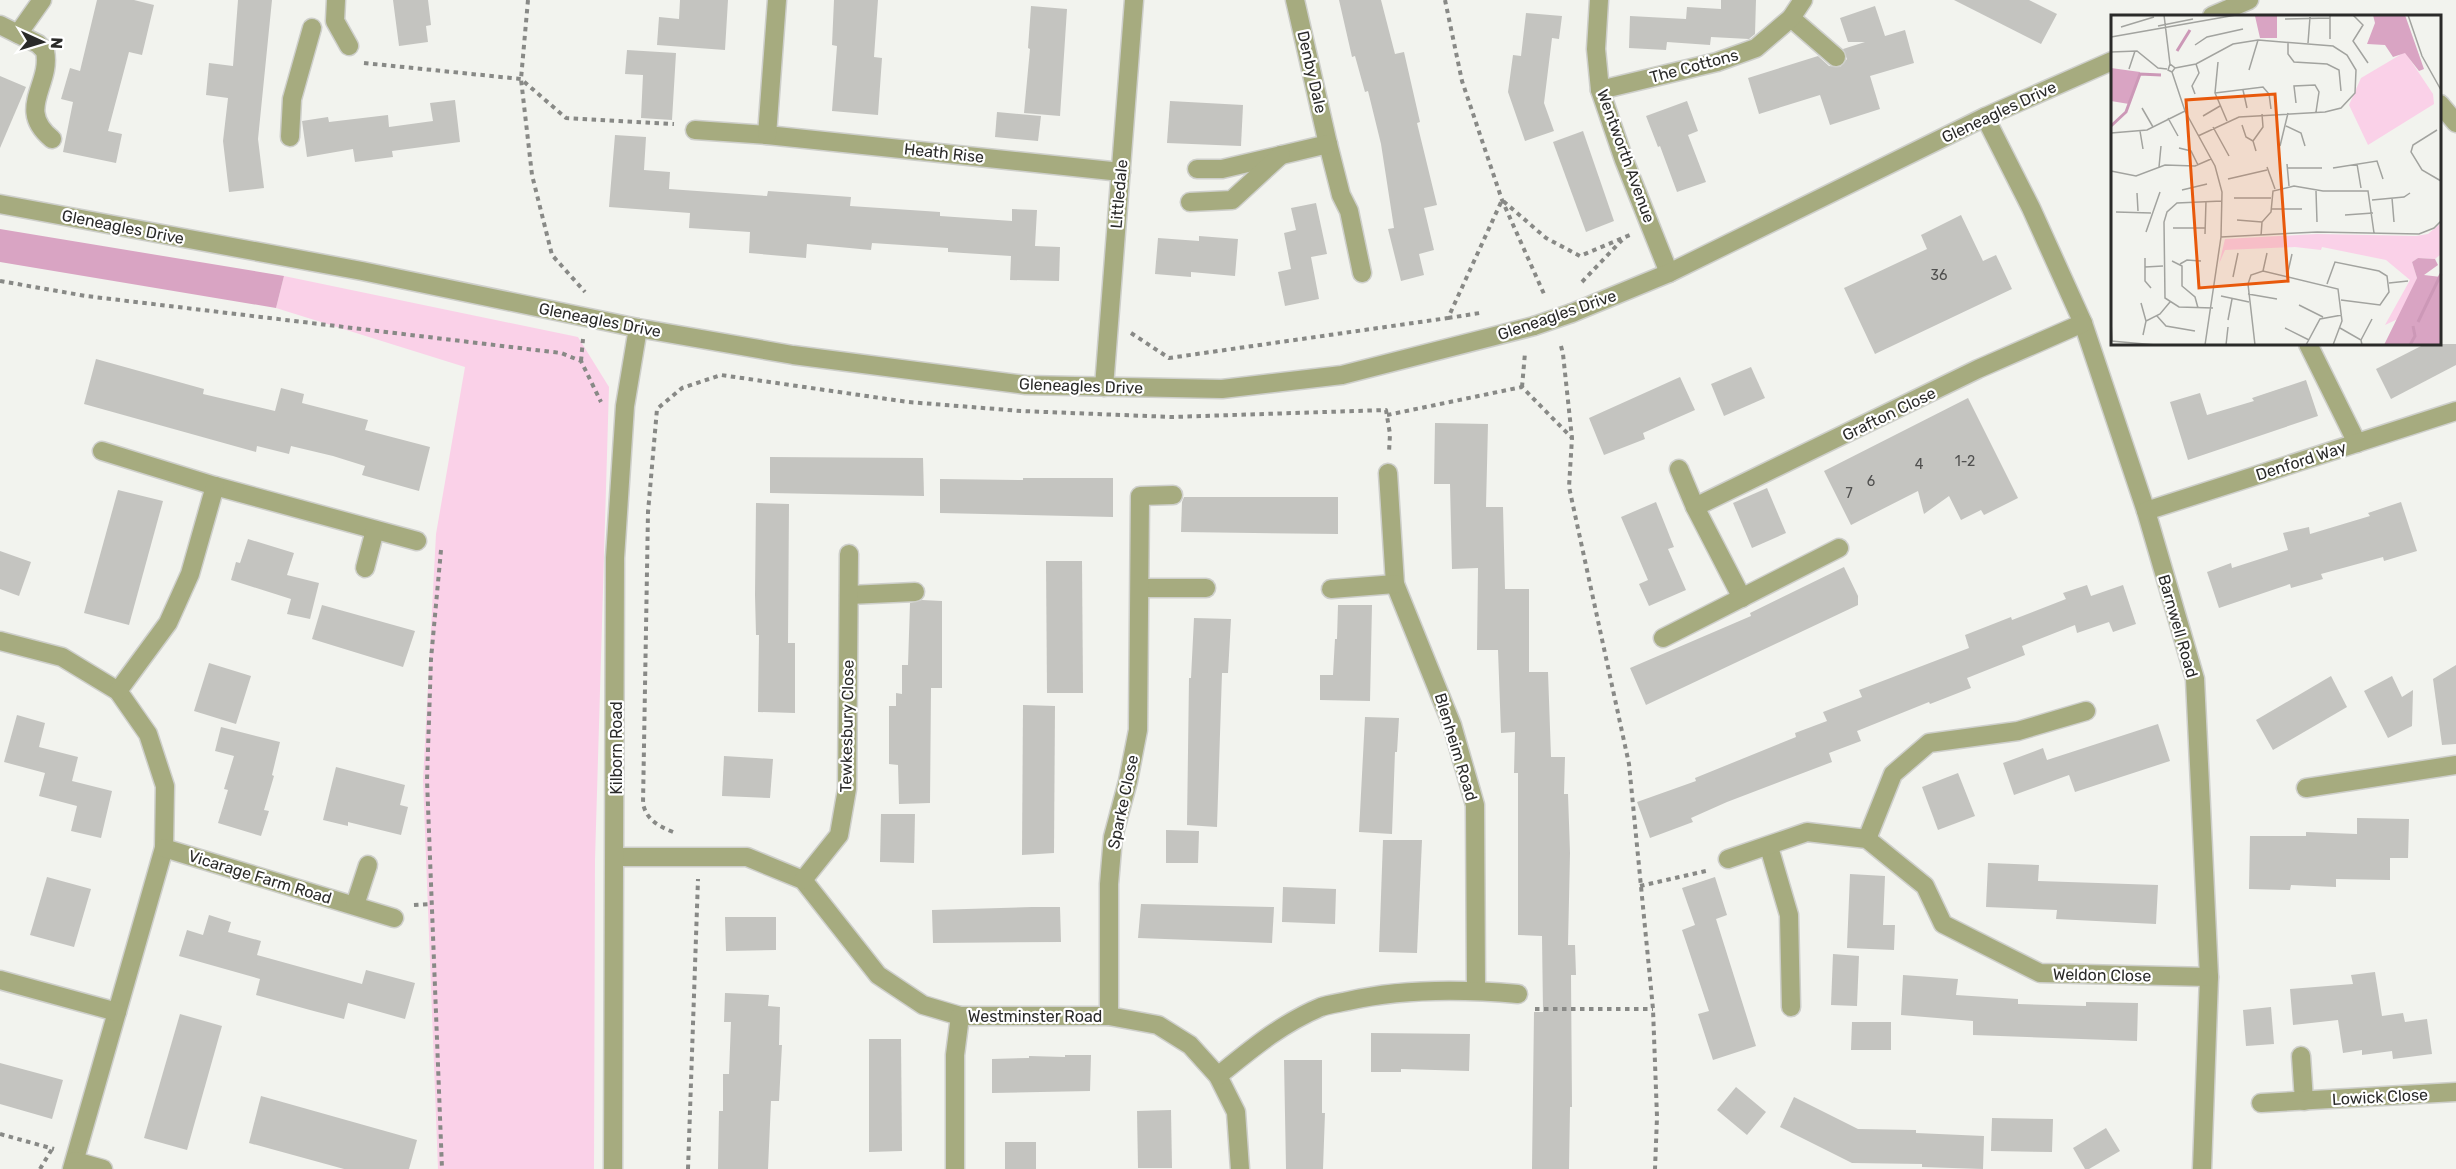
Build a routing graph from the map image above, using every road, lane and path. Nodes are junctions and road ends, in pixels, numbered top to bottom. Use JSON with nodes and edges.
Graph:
{"nodes":[{"id":1,"x":42,"y":0,"type":"edge"},
{"id":2,"x":336,"y":0,"type":"edge"},
{"id":3,"x":528,"y":0,"type":"edge"},
{"id":4,"x":777,"y":0,"type":"edge"},
{"id":5,"x":1134,"y":0,"type":"edge"},
{"id":6,"x":1295,"y":0,"type":"edge"},
{"id":7,"x":1445,"y":0,"type":"edge"},
{"id":8,"x":1599,"y":0,"type":"edge"},
{"id":9,"x":1803,"y":0,"type":"edge"},
{"id":10,"x":2249,"y":0,"type":"edge"},
{"id":11,"x":2214,"y":15,"type":"edge"},
{"id":12,"x":1791,"y":18,"type":"junction"},
{"id":13,"x":335,"y":21,"type":"junction"},
{"id":14,"x":0,"y":25,"type":"edge"},
{"id":15,"x":18,"y":34,"type":"junction"},
{"id":16,"x":350,"y":46,"type":"joint"},
{"id":17,"x":1836,"y":57,"type":"dead end"},
{"id":18,"x":2111,"y":61,"type":"edge"},
{"id":19,"x":521,"y":79,"type":"junction"},
{"id":20,"x":1600,"y":90,"type":"junction"},
{"id":21,"x":2441,"y":106,"type":"edge"},
{"id":22,"x":1985,"y":117,"type":"junction"},
{"id":23,"x":2456,"y":123,"type":"edge"},
{"id":24,"x":696,"y":130,"type":"joint"},
{"id":25,"x":767,"y":135,"type":"junction"},
{"id":26,"x":290,"y":137,"type":"dead end"},
{"id":27,"x":52,"y":139,"type":"dead end"},
{"id":28,"x":1328,"y":144,"type":"junction"},
{"id":29,"x":1282,"y":154,"type":"junction"},
{"id":30,"x":1197,"y":169,"type":"dead end"},
{"id":31,"x":1121,"y":171,"type":"junction"},
{"id":32,"x":1502,"y":200,"type":"junction"},
{"id":33,"x":1190,"y":202,"type":"dead end"},
{"id":34,"x":0,"y":204,"type":"edge"},
{"id":35,"x":1650,"y":226,"type":"junction"},
{"id":36,"x":1625,"y":237,"type":"junction"},
{"id":37,"x":1362,"y":273,"type":"dead end"},
{"id":38,"x":1669,"y":273,"type":"junction"},
{"id":39,"x":0,"y":281,"type":"edge"},
{"id":40,"x":1577,"y":286,"type":"dead end"},
{"id":41,"x":1544,"y":294,"type":"dead end"},
{"id":42,"x":590,"y":297,"type":"dead end"},
{"id":43,"x":1491,"y":312,"type":"dead end"},
{"id":44,"x":1448,"y":318,"type":"junction"},
{"id":45,"x":2083,"y":323,"type":"junction"},
{"id":46,"x":1108,"y":326,"type":"junction"},
{"id":47,"x":1530,"y":327,"type":"junction"},
{"id":48,"x":638,"y":328,"type":"junction"},
{"id":49,"x":2308,"y":345,"type":"edge"},
{"id":50,"x":1561,"y":346,"type":"dead end"},
{"id":51,"x":1104,"y":387,"type":"junction"},
{"id":52,"x":1522,"y":387,"type":"junction"},
{"id":53,"x":625,"y":406,"type":"junction"},
{"id":54,"x":2456,"y":411,"type":"edge"},
{"id":55,"x":1387,"y":415,"type":"junction"},
{"id":56,"x":1572,"y":438,"type":"junction"},
{"id":57,"x":2357,"y":443,"type":"junction"},
{"id":58,"x":102,"y":451,"type":"dead end"},
{"id":59,"x":1679,"y":469,"type":"dead end"},
{"id":60,"x":1388,"y":474,"type":"joint"},
{"id":61,"x":215,"y":486,"type":"junction"},
{"id":62,"x":1173,"y":495,"type":"dead end"},
{"id":63,"x":1695,"y":507,"type":"junction"},
{"id":64,"x":2146,"y":512,"type":"junction"},
{"id":65,"x":375,"y":530,"type":"junction"},
{"id":66,"x":417,"y":541,"type":"joint"},
{"id":67,"x":1839,"y":548,"type":"dead end"},
{"id":68,"x":849,"y":554,"type":"dead end"},
{"id":69,"x":364,"y":568,"type":"dead end"},
{"id":70,"x":1395,"y":584,"type":"junction"},
{"id":71,"x":1141,"y":588,"type":"junction"},
{"id":72,"x":1206,"y":588,"type":"dead end"},
{"id":73,"x":1332,"y":589,"type":"dead end"},
{"id":74,"x":915,"y":592,"type":"dead end"},
{"id":75,"x":849,"y":595,"type":"junction"},
{"id":76,"x":1742,"y":598,"type":"junction"},
{"id":77,"x":1663,"y":638,"type":"dead end"},
{"id":78,"x":0,"y":641,"type":"edge"},
{"id":79,"x":118,"y":691,"type":"junction"},
{"id":80,"x":2086,"y":711,"type":"dead end"},
{"id":81,"x":2456,"y":765,"type":"edge"},
{"id":82,"x":2306,"y":788,"type":"dead end"},
{"id":83,"x":676,"y":834,"type":"dead end"},
{"id":84,"x":1867,"y":839,"type":"junction"},
{"id":85,"x":1769,"y":847,"type":"junction"},
{"id":86,"x":164,"y":848,"type":"junction"},
{"id":87,"x":699,"y":856,"type":"junction"},
{"id":88,"x":616,"y":857,"type":"junction"},
{"id":89,"x":1728,"y":859,"type":"joint"},
{"id":90,"x":368,"y":865,"type":"dead end"},
{"id":91,"x":803,"y":880,"type":"junction"},
{"id":92,"x":1640,"y":886,"type":"junction"},
{"id":93,"x":356,"y":905,"type":"junction"},
{"id":94,"x":394,"y":918,"type":"dead end"},
{"id":95,"x":2209,"y":977,"type":"junction"},
{"id":96,"x":0,"y":980,"type":"edge"},
{"id":97,"x":1476,"y":990,"type":"junction"},
{"id":98,"x":1518,"y":994,"type":"joint"},
{"id":99,"x":1791,"y":1007,"type":"dead end"},
{"id":100,"x":1653,"y":1009,"type":"junction"},
{"id":101,"x":117,"y":1012,"type":"junction"},
{"id":102,"x":960,"y":1016,"type":"junction"},
{"id":103,"x":1109,"y":1016,"type":"junction"},
{"id":104,"x":2301,"y":1056,"type":"dead end"},
{"id":105,"x":1218,"y":1076,"type":"junction"},
{"id":106,"x":2456,"y":1092,"type":"edge"},
{"id":107,"x":2304,"y":1101,"type":"junction"},
{"id":108,"x":2261,"y":1103,"type":"dead end"},
{"id":109,"x":0,"y":1134,"type":"edge"},
{"id":110,"x":52,"y":1148,"type":"junction"},
{"id":111,"x":74,"y":1165,"type":"edge"},
{"id":112,"x":40,"y":1169,"type":"edge"},
{"id":113,"x":103,"y":1169,"type":"edge"},
{"id":114,"x":442,"y":1169,"type":"edge"},
{"id":115,"x":613,"y":1169,"type":"edge"},
{"id":116,"x":688,"y":1169,"type":"edge"},
{"id":117,"x":955,"y":1169,"type":"edge"},
{"id":118,"x":1240,"y":1169,"type":"edge"},
{"id":119,"x":1655,"y":1169,"type":"edge"},
{"id":120,"x":2202,"y":1169,"type":"edge"}],
"edges":[{"from":1,"to":15,"type":"street"},
{"from":2,"to":13,"type":"street"},
{"from":3,"to":19,"type":"path"},
{"from":4,"to":25,"type":"street"},
{"from":5,"to":31,"type":"street","name":"Littledale"},
{"from":6,"to":28,"type":"street","name":"Denby Dale"},
{"from":7,"to":32,"type":"path"},
{"from":8,"to":20,"type":"street","name":"Wentworth Avenue"},
{"from":9,"to":12,"type":"street","name":"The Cottons"},
{"from":10,"to":11,"type":"street"},
{"from":12,"to":17,"type":"street"},
{"from":12,"to":20,"type":"street","name":"The Cottons"},
{"from":13,"to":16,"type":"street"},
{"from":13,"to":26,"type":"street"},
{"from":14,"to":15,"type":"street"},
{"from":15,"to":27,"type":"street"},
{"from":16,"to":19,"type":"path"},
{"from":18,"to":22,"type":"street","name":"Gleneagles Drive"},
{"from":19,"to":24,"type":"path"},
{"from":19,"to":42,"type":"path"},
{"from":20,"to":35,"type":"street","name":"Wentworth Avenue"},
{"from":21,"to":23,"type":"street"},
{"from":22,"to":38,"type":"street","name":"Gleneagles Drive"},
{"from":22,"to":45,"type":"street","name":"Barnwell Road"},
{"from":24,"to":25,"type":"street","name":"Heath Rise"},
{"from":25,"to":31,"type":"street","name":"Heath Rise"},
{"from":28,"to":29,"type":"street"},
{"from":28,"to":37,"type":"street","name":"Denby Dale"},
{"from":29,"to":30,"type":"street"},
{"from":29,"to":33,"type":"street"},
{"from":31,"to":46,"type":"street","name":"Littledale"},
{"from":32,"to":36,"type":"path"},
{"from":32,"to":41,"type":"path"},
{"from":32,"to":44,"type":"path"},
{"from":34,"to":48,"type":"street","name":"Gleneagles Drive"},
{"from":35,"to":36,"type":"path"},
{"from":35,"to":38,"type":"street","name":"Wentworth Avenue"},
{"from":36,"to":40,"type":"path"},
{"from":38,"to":47,"type":"street","name":"Gleneagles Drive","bridge":true},
{"from":39,"to":53,"type":"path"},
{"from":43,"to":44,"type":"path"},
{"from":44,"to":46,"type":"path"},
{"from":45,"to":63,"type":"street","name":"Grafton Close"},
{"from":45,"to":64,"type":"street","name":"Barnwell Road"},
{"from":46,"to":51,"type":"street","name":"Littledale"},
{"from":47,"to":51,"type":"street","name":"Gleneagles Drive"},
{"from":47,"to":52,"type":"path"},
{"from":48,"to":51,"type":"street","name":"Gleneagles Drive"},
{"from":48,"to":53,"type":"street","name":"Kilborn Road"},
{"from":49,"to":57,"type":"street"},
{"from":50,"to":56,"type":"path"},
{"from":52,"to":55,"type":"path"},
{"from":52,"to":56,"type":"path"},
{"from":53,"to":88,"type":"street","name":"Kilborn Road"},
{"from":54,"to":57,"type":"street","name":"Denford Way"},
{"from":55,"to":60,"type":"path"},
{"from":55,"to":83,"type":"path"},
{"from":56,"to":92,"type":"path"},
{"from":57,"to":64,"type":"street","name":"Denford Way"},
{"from":58,"to":61,"type":"street"},
{"from":59,"to":63,"type":"street"},
{"from":60,"to":70,"type":"street","name":"Blenheim Road"},
{"from":61,"to":65,"type":"street"},
{"from":61,"to":79,"type":"street"},
{"from":62,"to":71,"type":"street","name":"Sparke Close"},
{"from":63,"to":76,"type":"street"},
{"from":64,"to":95,"type":"street","name":"Barnwell Road"},
{"from":65,"to":66,"type":"street"},
{"from":65,"to":69,"type":"street"},
{"from":66,"to":114,"type":"path"},
{"from":67,"to":76,"type":"street"},
{"from":68,"to":75,"type":"street","name":"Tewkesbury Close"},
{"from":70,"to":73,"type":"street"},
{"from":70,"to":97,"type":"street","name":"Blenheim Road"},
{"from":71,"to":72,"type":"street"},
{"from":71,"to":103,"type":"street","name":"Sparke Close"},
{"from":74,"to":75,"type":"street"},
{"from":75,"to":91,"type":"street","name":"Tewkesbury Close"},
{"from":76,"to":77,"type":"street"},
{"from":78,"to":79,"type":"street"},
{"from":79,"to":86,"type":"street"},
{"from":80,"to":84,"type":"street"},
{"from":81,"to":82,"type":"street"},
{"from":84,"to":85,"type":"street"},
{"from":84,"to":95,"type":"street","name":"Weldon Close"},
{"from":85,"to":89,"type":"street"},
{"from":85,"to":99,"type":"street"},
{"from":86,"to":93,"type":"street","name":"Vicarage Farm Road"},
{"from":86,"to":101,"type":"street"},
{"from":87,"to":88,"type":"street","name":"Westminster Road"},
{"from":87,"to":91,"type":"street","name":"Westminster Road"},
{"from":87,"to":116,"type":"path"},
{"from":88,"to":115,"type":"street","name":"Kilborn Road"},
{"from":89,"to":92,"type":"path"},
{"from":90,"to":93,"type":"street"},
{"from":91,"to":102,"type":"street","name":"Westminster Road"},
{"from":92,"to":100,"type":"path"},
{"from":93,"to":94,"type":"street","name":"Vicarage Farm Road"},
{"from":95,"to":120,"type":"street","name":"Barnwell Road"},
{"from":96,"to":101,"type":"street"},
{"from":97,"to":98,"type":"street"},
{"from":97,"to":105,"type":"street"},
{"from":98,"to":100,"type":"path"},
{"from":100,"to":119,"type":"path"},
{"from":101,"to":111,"type":"street"},
{"from":102,"to":103,"type":"street","name":"Westminster Road"},
{"from":102,"to":117,"type":"street"},
{"from":103,"to":105,"type":"street","name":"Westminster Road"},
{"from":104,"to":107,"type":"street"},
{"from":105,"to":118,"type":"street","name":"Westminster Road"},
{"from":106,"to":107,"type":"street","name":"Lowick Close"},
{"from":107,"to":108,"type":"street","name":"Lowick Close"},
{"from":109,"to":110,"type":"path"},
{"from":110,"to":111,"type":"path"},
{"from":110,"to":112,"type":"path"},
{"from":111,"to":113,"type":"street"}]}
